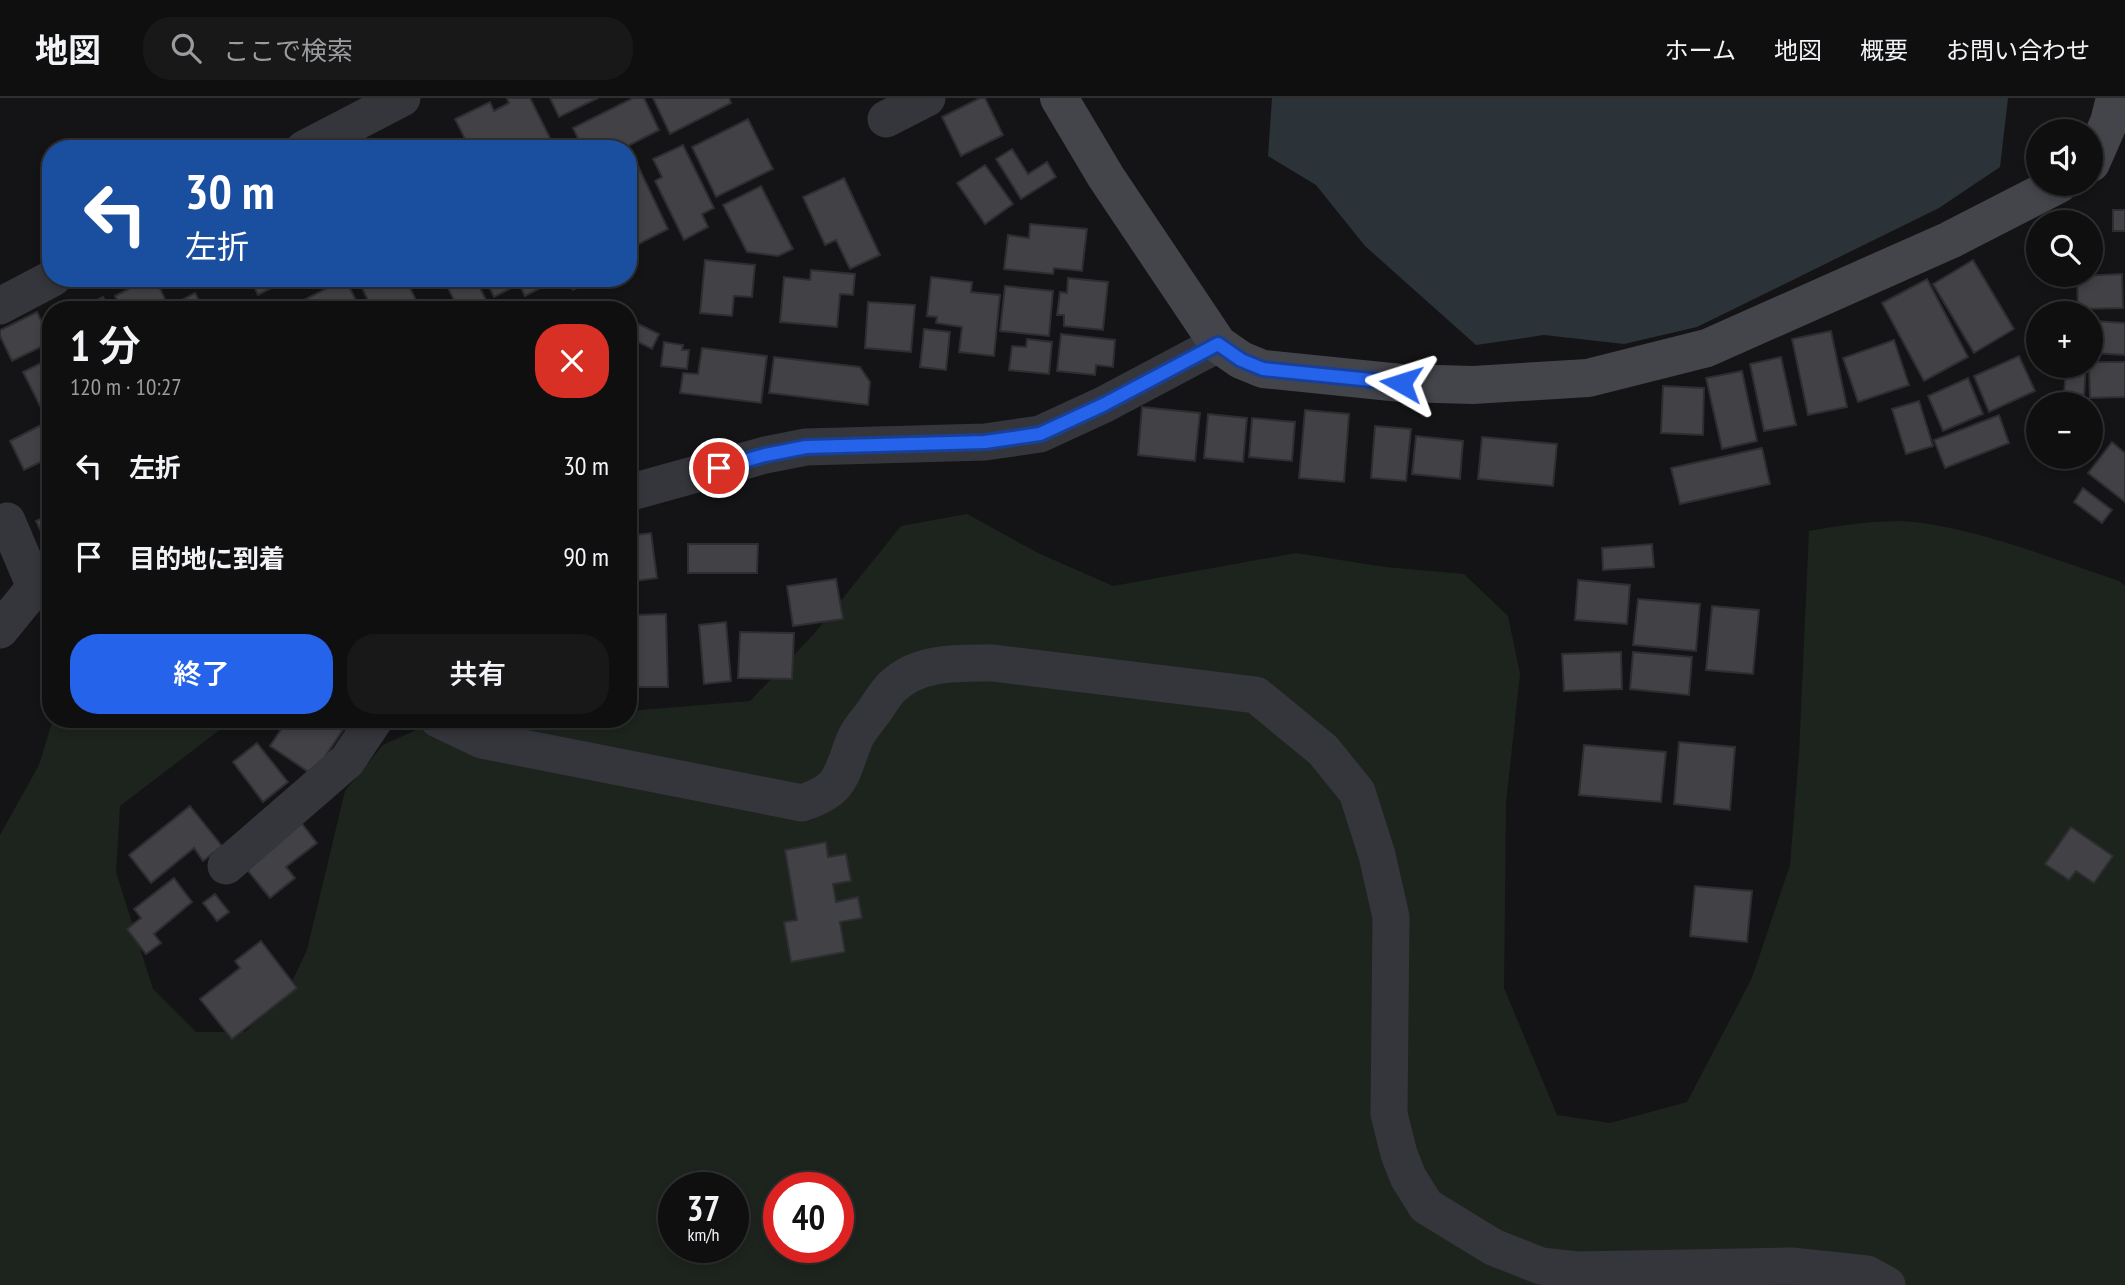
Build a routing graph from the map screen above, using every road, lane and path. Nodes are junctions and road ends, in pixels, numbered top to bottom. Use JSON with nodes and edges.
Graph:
{"nodes":[{"id":1,"x":402,"y":98,"type":"edge"},
{"id":2,"x":927,"y":98,"type":"edge"},
{"id":3,"x":1059,"y":98,"type":"edge"},
{"id":4,"x":2115,"y":98,"type":"edge"},
{"id":5,"x":886,"y":119,"type":"dead end"},
{"id":6,"x":2103,"y":136,"type":"edge"},
{"id":7,"x":321,"y":140,"type":"edge"},
{"id":8,"x":2036,"y":196,"type":"edge"},
{"id":9,"x":42,"y":284,"type":"edge"},
{"id":10,"x":0,"y":306,"type":"edge"},
{"id":11,"x":1218,"y":344,"type":"junction"},
{"id":12,"x":637,"y":491,"type":"edge"},
{"id":13,"x":2,"y":518,"type":"edge"},
{"id":14,"x":0,"y":630,"type":"edge"},
{"id":15,"x":369,"y":728,"type":"edge"},
{"id":16,"x":457,"y":728,"type":"edge"},
{"id":17,"x":226,"y":866,"type":"dead end"},
{"id":18,"x":1887,"y":1285,"type":"edge"}],
"edges":[{"from":1,"to":7,"type":"street"},
{"from":2,"to":5,"type":"street"},
{"from":3,"to":11,"type":"street"},
{"from":4,"to":6,"type":"street"},
{"from":8,"to":11,"type":"street"},
{"from":9,"to":10,"type":"street"},
{"from":11,"to":12,"type":"street"},
{"from":13,"to":14,"type":"street"},
{"from":15,"to":17,"type":"street"},
{"from":16,"to":18,"type":"street"}]}
